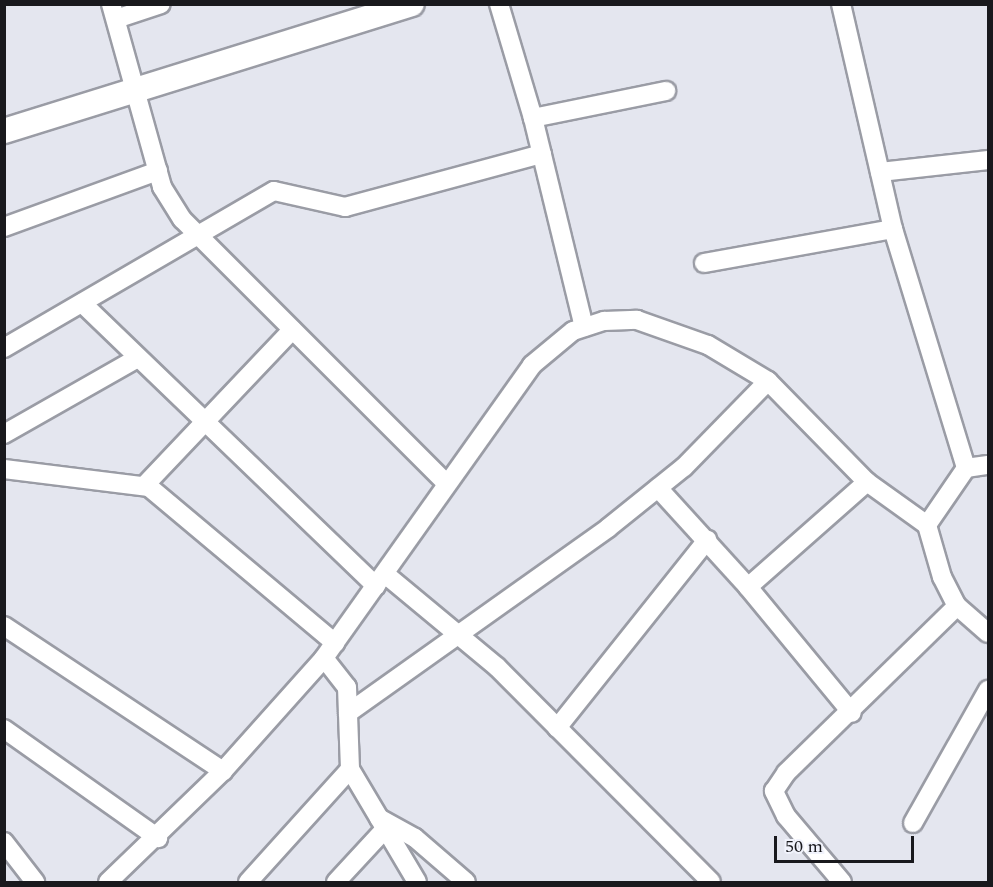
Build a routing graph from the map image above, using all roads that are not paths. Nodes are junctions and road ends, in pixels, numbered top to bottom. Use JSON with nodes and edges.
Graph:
{"nodes":[{"id":1,"x":162,"y":4,"type":"edge"},
{"id":2,"x":412,"y":4,"type":"edge"},
{"id":3,"x":499,"y":4,"type":"edge"},
{"id":4,"x":841,"y":4,"type":"edge"},
{"id":5,"x":113,"y":12,"type":"edge"},
{"id":6,"x":137,"y":90,"type":"junction"},
{"id":7,"x":666,"y":91,"type":"dead end"},
{"id":8,"x":533,"y":118,"type":"junction"},
{"id":9,"x":4,"y":131,"type":"edge"},
{"id":10,"x":542,"y":154,"type":"junction"},
{"id":11,"x":988,"y":160,"type":"edge"},
{"id":12,"x":158,"y":171,"type":"junction"},
{"id":13,"x":880,"y":172,"type":"junction"},
{"id":14,"x":4,"y":227,"type":"edge"},
{"id":15,"x":893,"y":229,"type":"junction"},
{"id":16,"x":195,"y":233,"type":"junction"},
{"id":17,"x":704,"y":263,"type":"dead end"},
{"id":18,"x":82,"y":303,"type":"junction"},
{"id":19,"x":584,"y":327,"type":"junction"},
{"id":20,"x":292,"y":330,"type":"junction"},
{"id":21,"x":4,"y":348,"type":"edge"},
{"id":22,"x":138,"y":358,"type":"junction"},
{"id":23,"x":768,"y":381,"type":"junction"},
{"id":24,"x":202,"y":422,"type":"junction"},
{"id":25,"x":4,"y":434,"type":"edge"},
{"id":26,"x":988,"y":465,"type":"edge"},
{"id":27,"x":966,"y":468,"type":"junction"},
{"id":28,"x":4,"y":469,"type":"edge"},
{"id":29,"x":867,"y":482,"type":"junction"},
{"id":30,"x":446,"y":483,"type":"junction"},
{"id":31,"x":146,"y":486,"type":"junction"},
{"id":32,"x":658,"y":488,"type":"junction"},
{"id":33,"x":927,"y":525,"type":"junction"},
{"id":34,"x":707,"y":540,"type":"junction"},
{"id":35,"x":381,"y":580,"type":"junction"},
{"id":36,"x":748,"y":587,"type":"junction"},
{"id":37,"x":957,"y":606,"type":"junction"},
{"id":38,"x":4,"y":626,"type":"edge"},
{"id":39,"x":457,"y":633,"type":"junction"},
{"id":40,"x":988,"y":633,"type":"edge"},
{"id":41,"x":335,"y":643,"type":"junction"},
{"id":42,"x":324,"y":658,"type":"junction"},
{"id":43,"x":988,"y":690,"type":"edge"},
{"id":44,"x":348,"y":713,"type":"junction"},
{"id":45,"x":852,"y":713,"type":"junction"},
{"id":46,"x":557,"y":728,"type":"junction"},
{"id":47,"x":4,"y":729,"type":"edge"},
{"id":48,"x":350,"y":769,"type":"junction"},
{"id":49,"x":223,"y":771,"type":"junction"},
{"id":50,"x":382,"y":823,"type":"junction"},
{"id":51,"x":913,"y":823,"type":"dead end"},
{"id":52,"x":158,"y":838,"type":"junction"},
{"id":53,"x":4,"y":842,"type":"edge"},
{"id":54,"x":35,"y":882,"type":"edge"},
{"id":55,"x":108,"y":882,"type":"edge"},
{"id":56,"x":248,"y":882,"type":"edge"},
{"id":57,"x":336,"y":882,"type":"edge"},
{"id":58,"x":417,"y":882,"type":"edge"},
{"id":59,"x":466,"y":882,"type":"edge"},
{"id":60,"x":711,"y":882,"type":"edge"},
{"id":61,"x":842,"y":882,"type":"edge"}],
"edges":[{"from":1,"to":5,"type":"street"},
{"from":2,"to":6,"type":"street"},
{"from":3,"to":8,"type":"street"},
{"from":4,"to":13,"type":"street"},
{"from":5,"to":6,"type":"street"},
{"from":6,"to":9,"type":"street"},
{"from":6,"to":12,"type":"street"},
{"from":7,"to":8,"type":"street"},
{"from":8,"to":10,"type":"street"},
{"from":10,"to":16,"type":"street"},
{"from":10,"to":19,"type":"street"},
{"from":11,"to":13,"type":"street"},
{"from":12,"to":14,"type":"street"},
{"from":12,"to":16,"type":"street"},
{"from":13,"to":15,"type":"street"},
{"from":15,"to":17,"type":"street"},
{"from":15,"to":27,"type":"street"},
{"from":16,"to":18,"type":"street"},
{"from":16,"to":20,"type":"street"},
{"from":18,"to":21,"type":"street"},
{"from":18,"to":22,"type":"street"},
{"from":19,"to":23,"type":"street"},
{"from":19,"to":30,"type":"street"},
{"from":20,"to":24,"type":"street"},
{"from":20,"to":30,"type":"street"},
{"from":22,"to":24,"type":"street"},
{"from":22,"to":25,"type":"street"},
{"from":23,"to":29,"type":"street"},
{"from":23,"to":32,"type":"street"},
{"from":24,"to":31,"type":"street"},
{"from":24,"to":35,"type":"street"},
{"from":26,"to":27,"type":"street"},
{"from":27,"to":33,"type":"street"},
{"from":28,"to":31,"type":"street"},
{"from":29,"to":33,"type":"street"},
{"from":29,"to":36,"type":"street"},
{"from":30,"to":35,"type":"street"},
{"from":31,"to":41,"type":"street"},
{"from":32,"to":34,"type":"street"},
{"from":32,"to":39,"type":"street"},
{"from":33,"to":37,"type":"street"},
{"from":34,"to":36,"type":"street"},
{"from":34,"to":46,"type":"street"},
{"from":35,"to":39,"type":"street"},
{"from":35,"to":41,"type":"street"},
{"from":36,"to":45,"type":"street"},
{"from":37,"to":40,"type":"street"},
{"from":37,"to":45,"type":"street"},
{"from":38,"to":49,"type":"street"},
{"from":39,"to":44,"type":"street"},
{"from":39,"to":46,"type":"street"},
{"from":41,"to":42,"type":"street"},
{"from":42,"to":44,"type":"street"},
{"from":42,"to":49,"type":"street"},
{"from":43,"to":51,"type":"street"},
{"from":44,"to":48,"type":"street"},
{"from":45,"to":61,"type":"street"},
{"from":46,"to":60,"type":"street"},
{"from":47,"to":52,"type":"street"},
{"from":48,"to":50,"type":"street"},
{"from":48,"to":56,"type":"street"},
{"from":49,"to":52,"type":"street"},
{"from":50,"to":57,"type":"street"},
{"from":50,"to":58,"type":"street"},
{"from":50,"to":59,"type":"street"},
{"from":52,"to":55,"type":"street"},
{"from":53,"to":54,"type":"street"}]}
